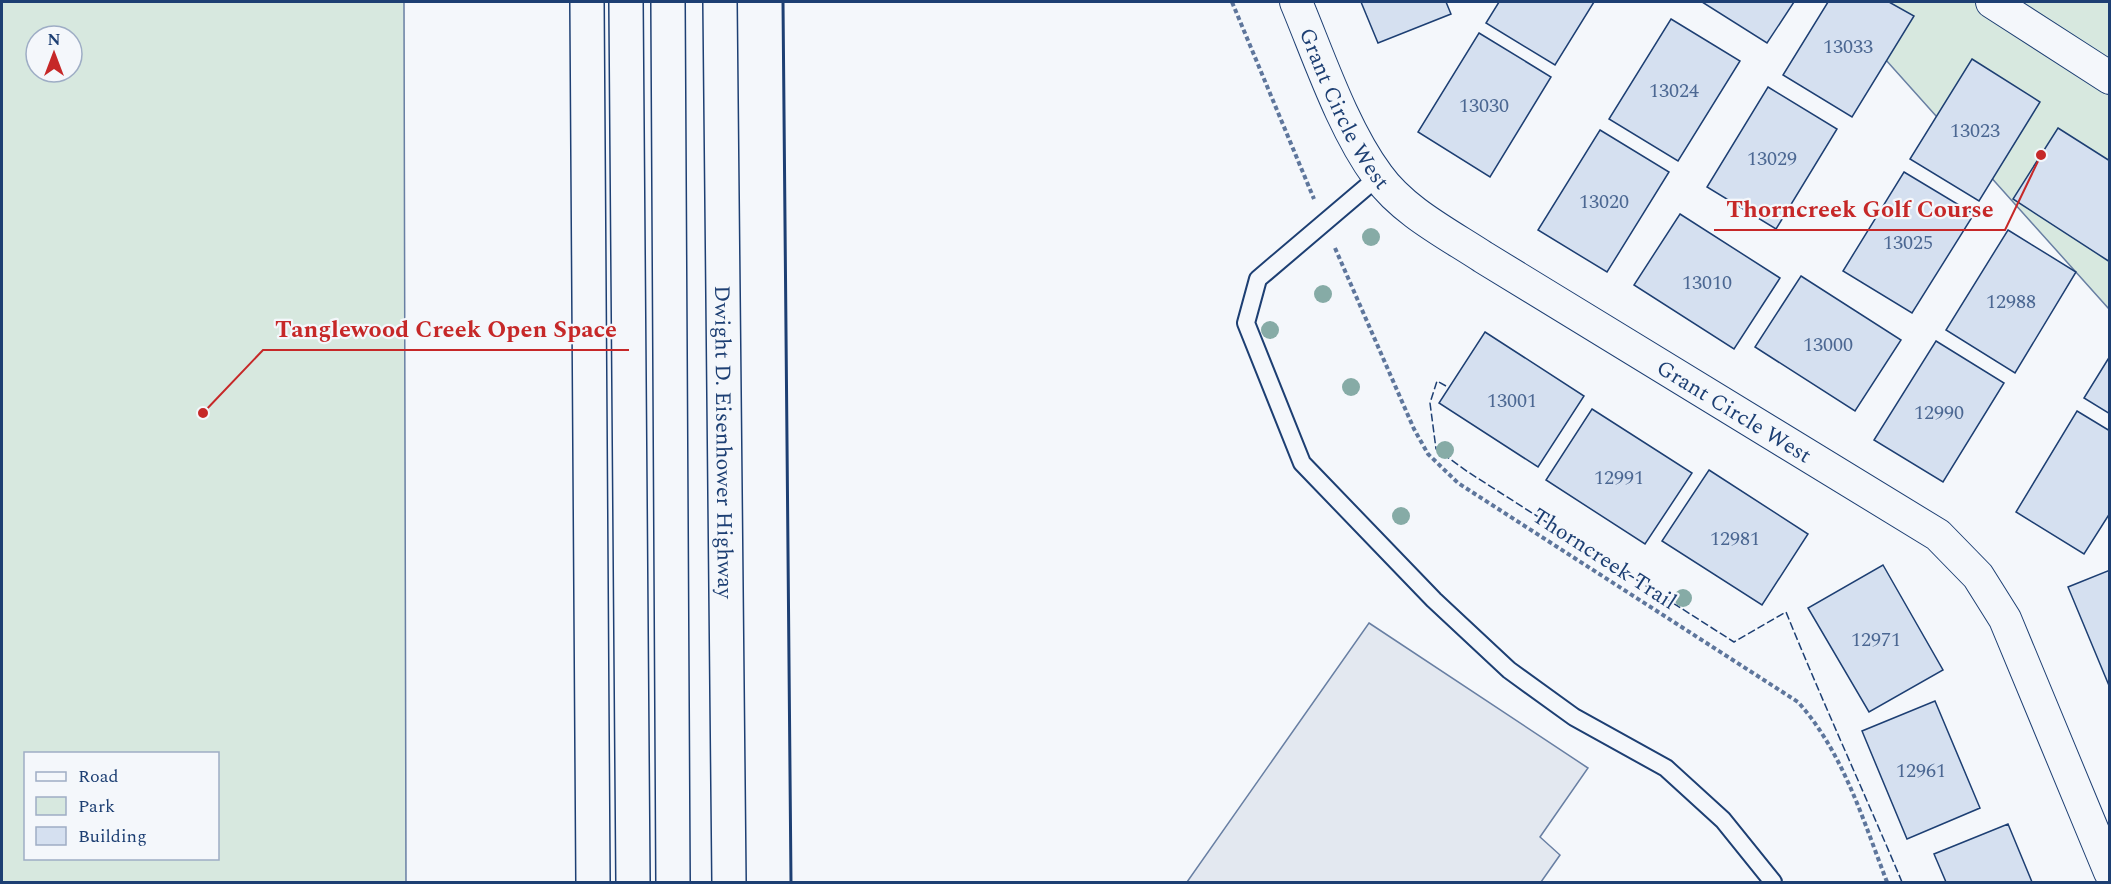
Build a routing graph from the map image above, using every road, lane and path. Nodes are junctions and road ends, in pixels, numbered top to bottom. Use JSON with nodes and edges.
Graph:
{"nodes":[{"id":1,"x":587,"y":2,"type":"edge"},
{"id":2,"x":626,"y":2,"type":"edge"},
{"id":3,"x":668,"y":2,"type":"edge"},
{"id":4,"x":720,"y":2,"type":"edge"},
{"id":5,"x":1232,"y":2,"type":"edge"},
{"id":6,"x":1296,"y":2,"type":"edge"},
{"id":7,"x":1992,"y":2,"type":"edge"},
{"id":8,"x":2109,"y":78,"type":"edge"},
{"id":9,"x":1378,"y":177,"type":"junction"},
{"id":10,"x":1317,"y":205,"type":"dead end"},
{"id":11,"x":1331,"y":239,"type":"dead end"},
{"id":12,"x":2109,"y":872,"type":"edge"},
{"id":13,"x":593,"y":882,"type":"edge"},
{"id":14,"x":633,"y":882,"type":"edge"},
{"id":15,"x":673,"y":882,"type":"edge"},
{"id":16,"x":729,"y":882,"type":"edge"},
{"id":17,"x":1773,"y":882,"type":"edge"},
{"id":18,"x":1887,"y":882,"type":"edge"}],
"edges":[{"from":1,"to":13,"type":"highway"},
{"from":2,"to":14,"type":"highway"},
{"from":3,"to":15,"type":"highway"},
{"from":4,"to":16,"type":"highway","name":"Dwight D. Eisenhower Highway"},
{"from":5,"to":10,"type":"path"},
{"from":6,"to":9,"type":"street","name":"Grant Circle West"},
{"from":7,"to":8,"type":"street"},
{"from":9,"to":12,"type":"street","name":"Grant Circle West"},
{"from":9,"to":17,"type":"lane"},
{"from":11,"to":18,"type":"path","name":"Thorncreek Trail"}]}
